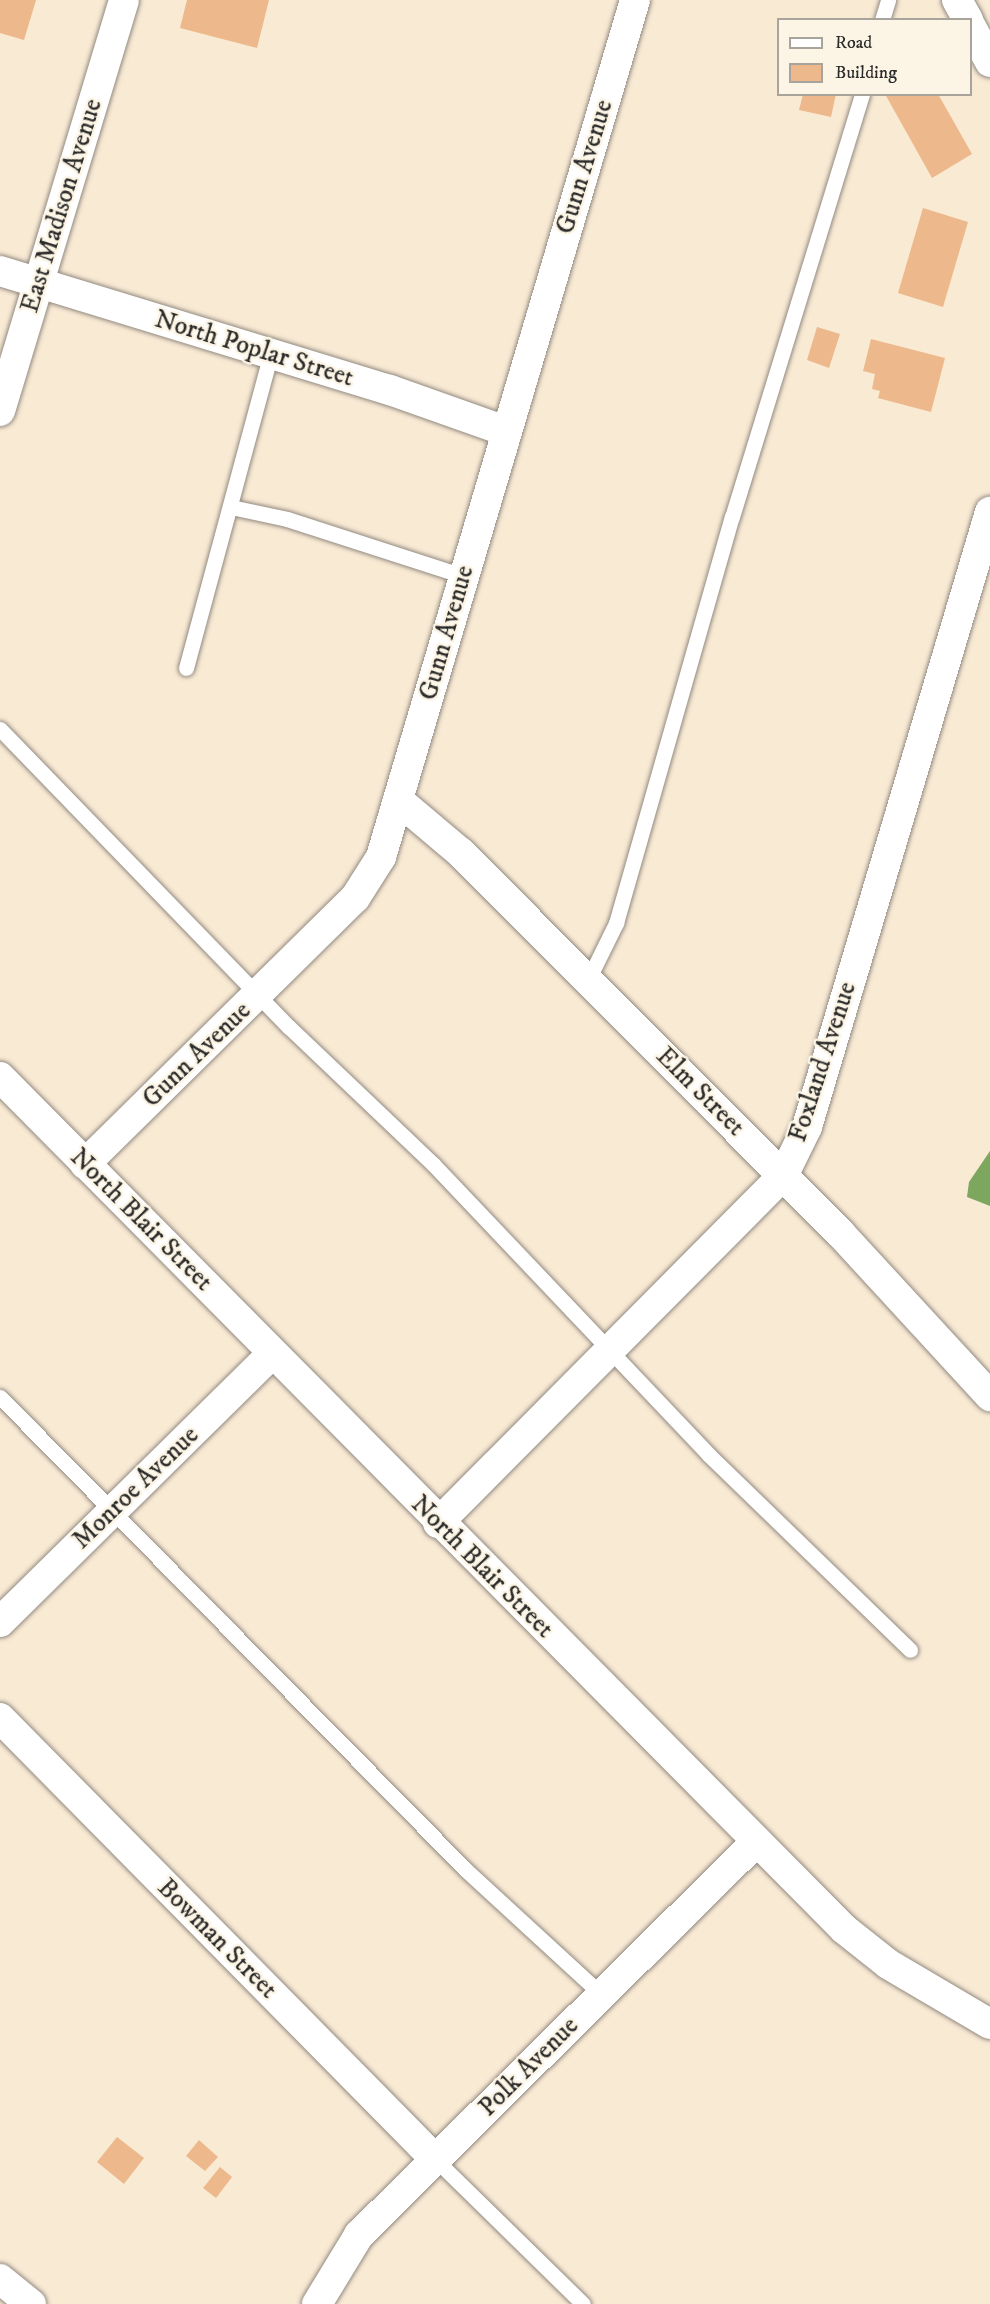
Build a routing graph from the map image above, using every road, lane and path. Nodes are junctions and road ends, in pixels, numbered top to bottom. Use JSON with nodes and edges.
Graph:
{"nodes":[{"id":1,"x":124,"y":0,"type":"edge"},
{"id":2,"x":635,"y":0,"type":"edge"},
{"id":3,"x":888,"y":0,"type":"edge"},
{"id":4,"x":957,"y":0,"type":"edge"},
{"id":5,"x":883,"y":18,"type":"edge"},
{"id":6,"x":967,"y":18,"type":"edge"},
{"id":7,"x":972,"y":29,"type":"edge"},
{"id":8,"x":990,"y":62,"type":"edge"},
{"id":9,"x":861,"y":96,"type":"edge"},
{"id":10,"x":0,"y":271,"type":"edge"},
{"id":11,"x":39,"y":283,"type":"junction"},
{"id":12,"x":271,"y":354,"type":"junction"},
{"id":13,"x":0,"y":411,"type":"edge"},
{"id":14,"x":506,"y":431,"type":"junction"},
{"id":15,"x":231,"y":507,"type":"junction"},
{"id":16,"x":990,"y":512,"type":"edge"},
{"id":17,"x":463,"y":576,"type":"junction"},
{"id":18,"x":186,"y":668,"type":"dead end"},
{"id":19,"x":0,"y":729,"type":"edge"},
{"id":20,"x":398,"y":800,"type":"junction"},
{"id":21,"x":588,"y":980,"type":"junction"},
{"id":22,"x":258,"y":995,"type":"junction"},
{"id":23,"x":0,"y":1077,"type":"edge"},
{"id":24,"x":86,"y":1164,"type":"junction"},
{"id":25,"x":783,"y":1176,"type":"junction"},
{"id":26,"x":611,"y":1353,"type":"junction"},
{"id":27,"x":272,"y":1354,"type":"junction"},
{"id":28,"x":990,"y":1395,"type":"edge"},
{"id":29,"x":0,"y":1397,"type":"edge"},
{"id":30,"x":110,"y":1514,"type":"junction"},
{"id":31,"x":438,"y":1523,"type":"junction"},
{"id":32,"x":0,"y":1622,"type":"edge"},
{"id":33,"x":910,"y":1650,"type":"dead end"},
{"id":34,"x":0,"y":1718,"type":"edge"},
{"id":35,"x":756,"y":1842,"type":"junction"},
{"id":36,"x":602,"y":1995,"type":"junction"},
{"id":37,"x":990,"y":2024,"type":"edge"},
{"id":38,"x":435,"y":2159,"type":"junction"},
{"id":39,"x":0,"y":2279,"type":"edge"},
{"id":40,"x":30,"y":2304,"type":"edge"},
{"id":41,"x":317,"y":2304,"type":"edge"},
{"id":42,"x":583,"y":2304,"type":"edge"}],
"edges":[{"from":1,"to":11,"type":"street","name":"East Madison Avenue"},
{"from":2,"to":14,"type":"street","name":"Gunn Avenue"},
{"from":3,"to":5,"type":"lane"},
{"from":4,"to":6,"type":"street"},
{"from":7,"to":8,"type":"street"},
{"from":9,"to":21,"type":"lane"},
{"from":10,"to":11,"type":"street","name":"North Poplar Street"},
{"from":11,"to":12,"type":"street","name":"North Poplar Street"},
{"from":11,"to":13,"type":"street","name":"East Madison Avenue"},
{"from":12,"to":14,"type":"street","name":"North Poplar Street"},
{"from":12,"to":15,"type":"lane"},
{"from":14,"to":17,"type":"street","name":"Gunn Avenue"},
{"from":15,"to":17,"type":"lane"},
{"from":15,"to":18,"type":"lane"},
{"from":16,"to":25,"type":"street","name":"Foxland Avenue"},
{"from":17,"to":20,"type":"street","name":"Gunn Avenue"},
{"from":19,"to":22,"type":"lane"},
{"from":20,"to":21,"type":"street","name":"Elm Street"},
{"from":20,"to":22,"type":"street","name":"Gunn Avenue"},
{"from":21,"to":25,"type":"street","name":"Elm Street"},
{"from":22,"to":24,"type":"street","name":"Gunn Avenue"},
{"from":22,"to":26,"type":"lane"},
{"from":23,"to":24,"type":"street","name":"North Blair Street"},
{"from":24,"to":27,"type":"street","name":"North Blair Street"},
{"from":25,"to":26,"type":"street","name":"Foxland Avenue"},
{"from":25,"to":28,"type":"street","name":"Elm Street"},
{"from":26,"to":31,"type":"street","name":"Foxland Avenue"},
{"from":26,"to":33,"type":"lane"},
{"from":27,"to":30,"type":"street","name":"Monroe Avenue"},
{"from":27,"to":31,"type":"street","name":"North Blair Street"},
{"from":29,"to":30,"type":"lane"},
{"from":30,"to":32,"type":"street","name":"Monroe Avenue"},
{"from":30,"to":36,"type":"lane"},
{"from":31,"to":35,"type":"street","name":"North Blair Street"},
{"from":34,"to":38,"type":"street","name":"Bowman Street"},
{"from":35,"to":36,"type":"street","name":"Polk Avenue"},
{"from":35,"to":37,"type":"street","name":"North Blair Street"},
{"from":36,"to":38,"type":"street","name":"Polk Avenue"},
{"from":38,"to":41,"type":"street","name":"Polk Avenue"},
{"from":38,"to":42,"type":"lane"},
{"from":39,"to":40,"type":"street"}]}
